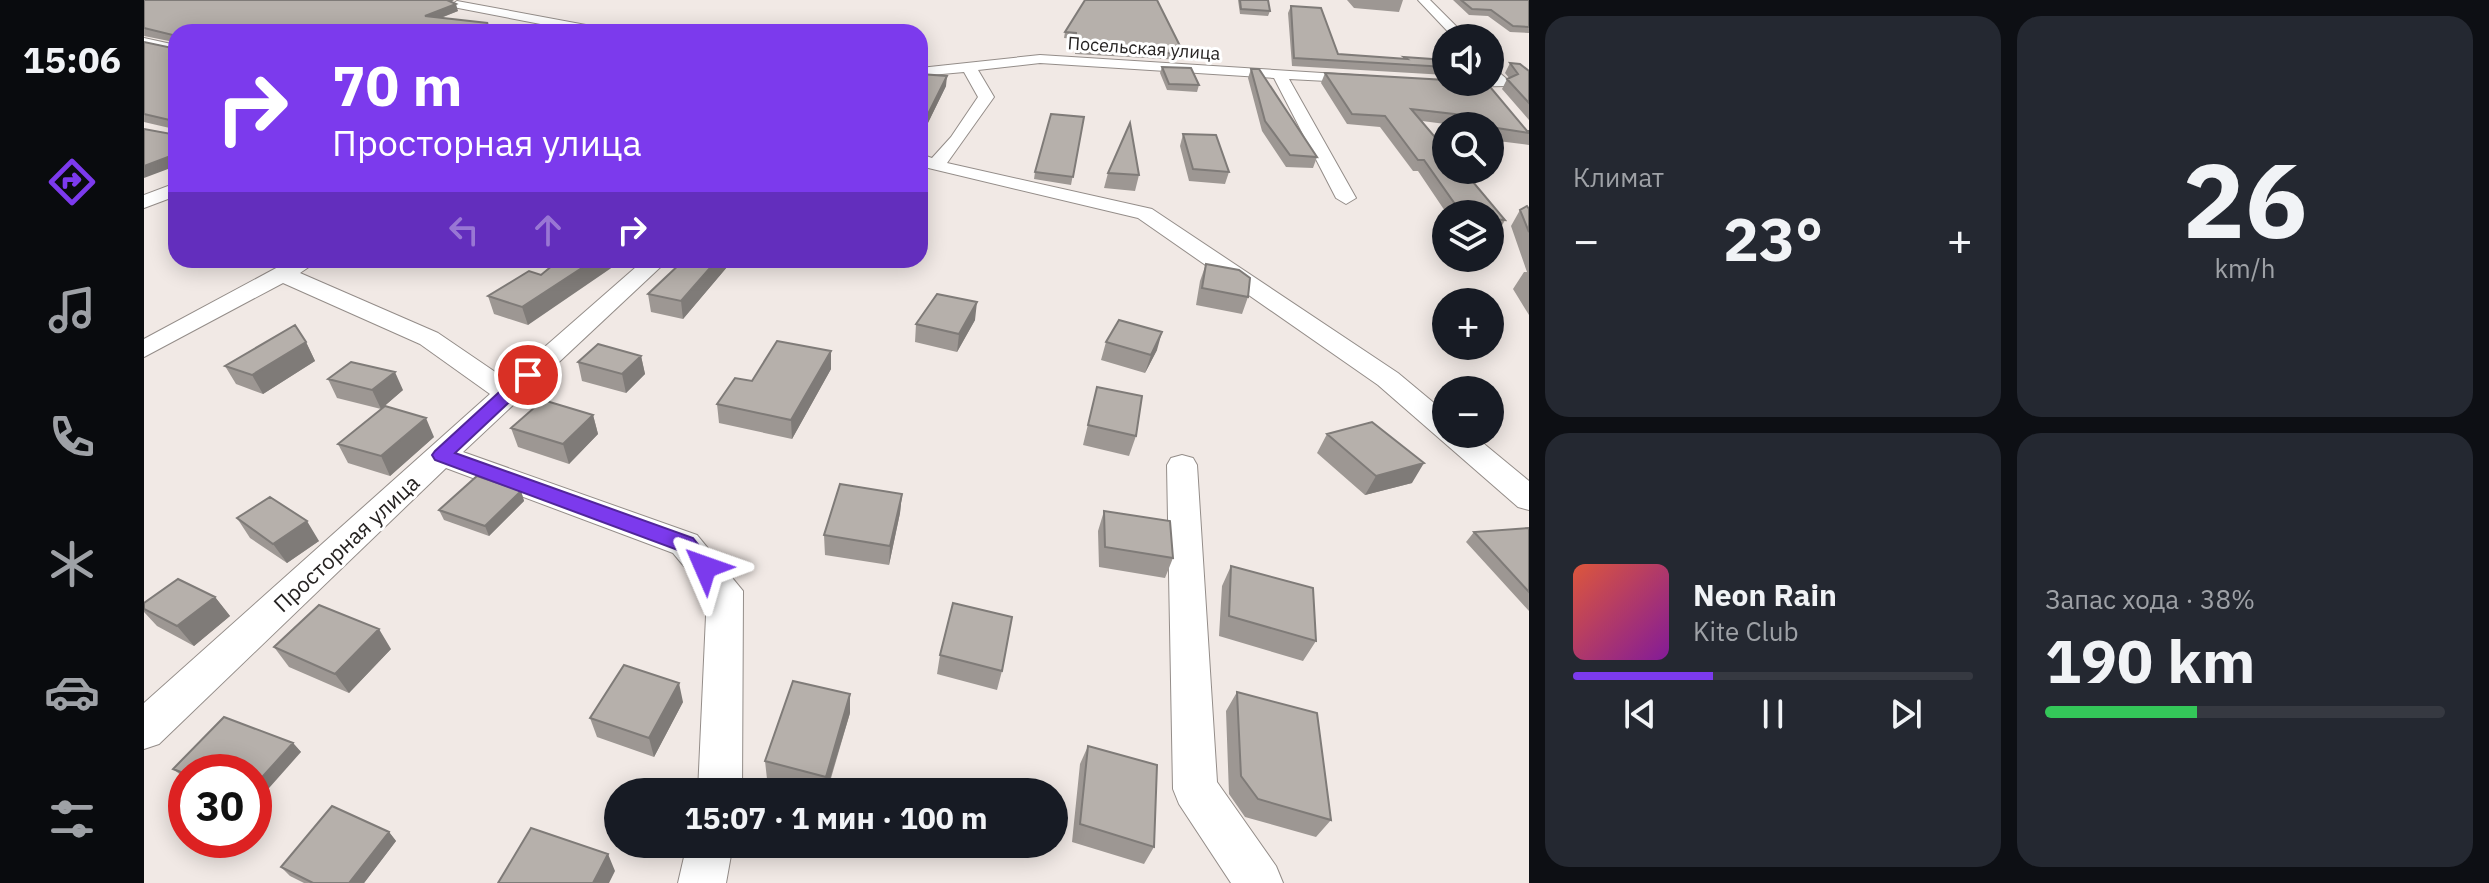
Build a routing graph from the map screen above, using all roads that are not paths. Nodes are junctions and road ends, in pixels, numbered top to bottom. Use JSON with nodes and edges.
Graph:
{"nodes":[{"id":1,"x":1424,"y":0,"type":"edge"},
{"id":2,"x":457,"y":5,"type":"edge"},
{"id":3,"x":559,"y":24,"type":"edge"},
{"id":4,"x":1447,"y":24,"type":"edge"},
{"id":5,"x":144,"y":42,"type":"edge"},
{"id":6,"x":168,"y":47,"type":"edge"},
{"id":7,"x":970,"y":69,"type":"junction"},
{"id":8,"x":928,"y":72,"type":"edge"},
{"id":9,"x":1279,"y":74,"type":"junction"},
{"id":10,"x":1385,"y":80,"type":"edge"},
{"id":11,"x":1426,"y":82,"type":"edge"},
{"id":12,"x":1432,"y":82,"type":"edge"},
{"id":13,"x":928,"y":162,"type":"edge"},
{"id":14,"x":928,"y":163,"type":"edge"},
{"id":15,"x":168,"y":192,"type":"edge"},
{"id":16,"x":1346,"y":198,"type":"dead end"},
{"id":17,"x":144,"y":202,"type":"edge"},
{"id":18,"x":295,"y":268,"type":"edge"},
{"id":19,"x":648,"y":268,"type":"edge"},
{"id":20,"x":284,"y":275,"type":"junction"},
{"id":21,"x":144,"y":349,"type":"edge"},
{"id":22,"x":507,"y":394,"type":"junction"},
{"id":23,"x":1432,"y":416,"type":"edge"},
{"id":24,"x":1469,"y":448,"type":"edge"},
{"id":25,"x":441,"y":455,"type":"junction"},
{"id":26,"x":1182,"y":465,"type":"dead end"},
{"id":27,"x":1529,"y":499,"type":"edge"},
{"id":28,"x":144,"y":730,"type":"edge"},
{"id":29,"x":720,"y":778,"type":"edge"},
{"id":30,"x":707,"y":858,"type":"edge"},
{"id":31,"x":702,"y":883,"type":"edge"},
{"id":32,"x":1259,"y":883,"type":"edge"}],
"edges":[{"from":1,"to":4,"type":"street"},
{"from":2,"to":3,"type":"street"},
{"from":5,"to":6,"type":"street"},
{"from":7,"to":8,"type":"street","name":"Посельская улица"},
{"from":7,"to":9,"type":"street","name":"Посельская улица"},
{"from":7,"to":13,"type":"street"},
{"from":9,"to":10,"type":"street","name":"Посельская улица"},
{"from":9,"to":16,"type":"street"},
{"from":11,"to":12,"type":"street"},
{"from":14,"to":23,"type":"street"},
{"from":15,"to":17,"type":"street"},
{"from":18,"to":20,"type":"street"},
{"from":19,"to":22,"type":"street","name":"Просторная улица"},
{"from":20,"to":21,"type":"street"},
{"from":20,"to":22,"type":"street"},
{"from":22,"to":25,"type":"street","name":"Просторная улица"},
{"from":24,"to":27,"type":"street"},
{"from":25,"to":28,"type":"street","name":"Просторная улица"},
{"from":25,"to":29,"type":"street"},
{"from":26,"to":32,"type":"street"},
{"from":30,"to":31,"type":"street"}]}
